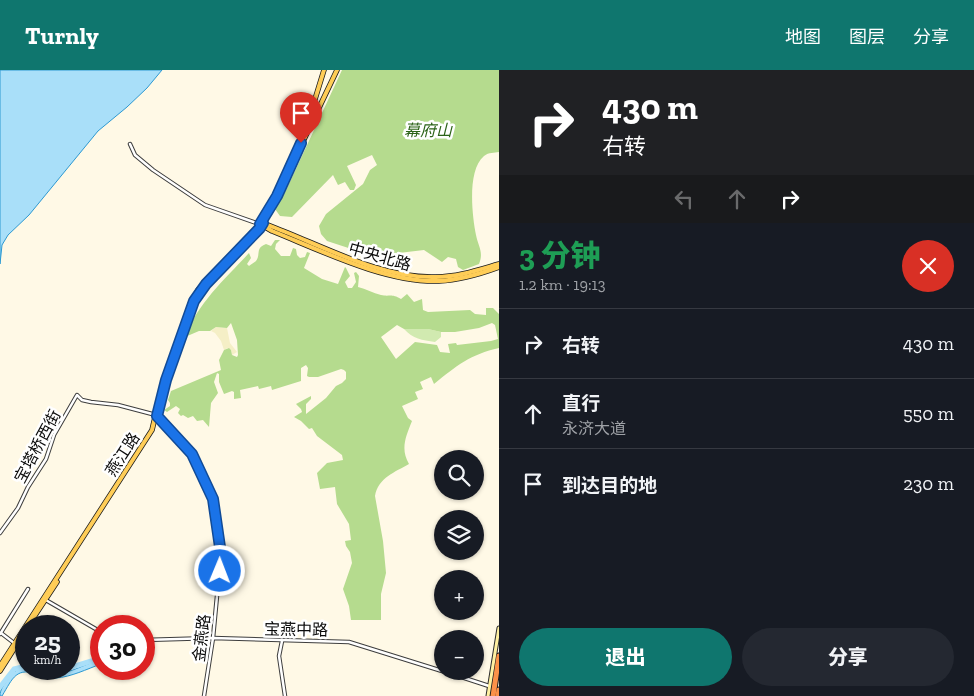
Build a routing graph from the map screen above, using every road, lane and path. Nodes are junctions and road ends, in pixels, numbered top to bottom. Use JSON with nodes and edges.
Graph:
{"nodes":[{"id":1,"x":324,"y":70,"type":"edge"},
{"id":2,"x":337,"y":70,"type":"edge"},
{"id":3,"x":301,"y":143,"type":"junction"},
{"id":4,"x":130,"y":144,"type":"dead end"},
{"id":5,"x":261,"y":225,"type":"junction"},
{"id":6,"x":499,"y":266,"type":"edge"},
{"id":7,"x":156,"y":416,"type":"junction"},
{"id":8,"x":0,"y":534,"type":"edge"},
{"id":9,"x":28,"y":589,"type":"dead end"},
{"id":10,"x":44,"y":599,"type":"junction"},
{"id":11,"x":35,"y":615,"type":"edge"},
{"id":12,"x":90,"y":626,"type":"edge"},
{"id":13,"x":499,"y":628,"type":"edge"},
{"id":14,"x":0,"y":634,"type":"edge"},
{"id":15,"x":213,"y":638,"type":"junction"},
{"id":16,"x":155,"y":640,"type":"edge"},
{"id":17,"x":282,"y":641,"type":"junction"},
{"id":18,"x":14,"y":643,"type":"junction"},
{"id":19,"x":15,"y":647,"type":"edge"},
{"id":20,"x":499,"y":656,"type":"edge"},
{"id":21,"x":0,"y":666,"type":"edge"},
{"id":22,"x":434,"y":668,"type":"edge"},
{"id":23,"x":0,"y":671,"type":"edge"},
{"id":24,"x":471,"y":680,"type":"edge"},
{"id":25,"x":489,"y":686,"type":"junction"},
{"id":26,"x":499,"y":690,"type":"edge"},
{"id":27,"x":204,"y":696,"type":"edge"},
{"id":28,"x":285,"y":696,"type":"edge"},
{"id":29,"x":488,"y":696,"type":"edge"},
{"id":30,"x":493,"y":696,"type":"edge"},
{"id":31,"x":498,"y":696,"type":"edge"}],
"edges":[{"from":1,"to":3,"type":"main road"},
{"from":2,"to":3,"type":"main road"},
{"from":3,"to":5,"type":"main road","name":"燕江路"},
{"from":4,"to":5,"type":"street","name":"中央北路"},
{"from":5,"to":6,"type":"main road","name":"中央北路"},
{"from":5,"to":7,"type":"main road","name":"燕江路"},
{"from":7,"to":8,"type":"street","name":"宝塔桥西街"},
{"from":7,"to":10,"type":"main road","name":"燕江路"},
{"from":7,"to":15,"type":"street","name":"金燕路"},
{"from":9,"to":14,"type":"street"},
{"from":10,"to":11,"type":"main road"},
{"from":10,"to":12,"type":"street"},
{"from":10,"to":18,"type":"main road","name":"燕江路"},
{"from":13,"to":25,"type":"main road"},
{"from":14,"to":18,"type":"street"},
{"from":15,"to":16,"type":"street","name":"宝燕中路"},
{"from":15,"to":17,"type":"street","name":"宝燕中路"},
{"from":15,"to":27,"type":"street","name":"金燕路"},
{"from":17,"to":22,"type":"street","name":"宝燕中路"},
{"from":17,"to":28,"type":"street"},
{"from":18,"to":21,"type":"main road","name":"燕江路"},
{"from":19,"to":23,"type":"main road"},
{"from":20,"to":30,"type":"highway"},
{"from":24,"to":25,"type":"street","name":"宝燕中路"},
{"from":25,"to":29,"type":"main road"},
{"from":26,"to":31,"type":"highway"}]}
